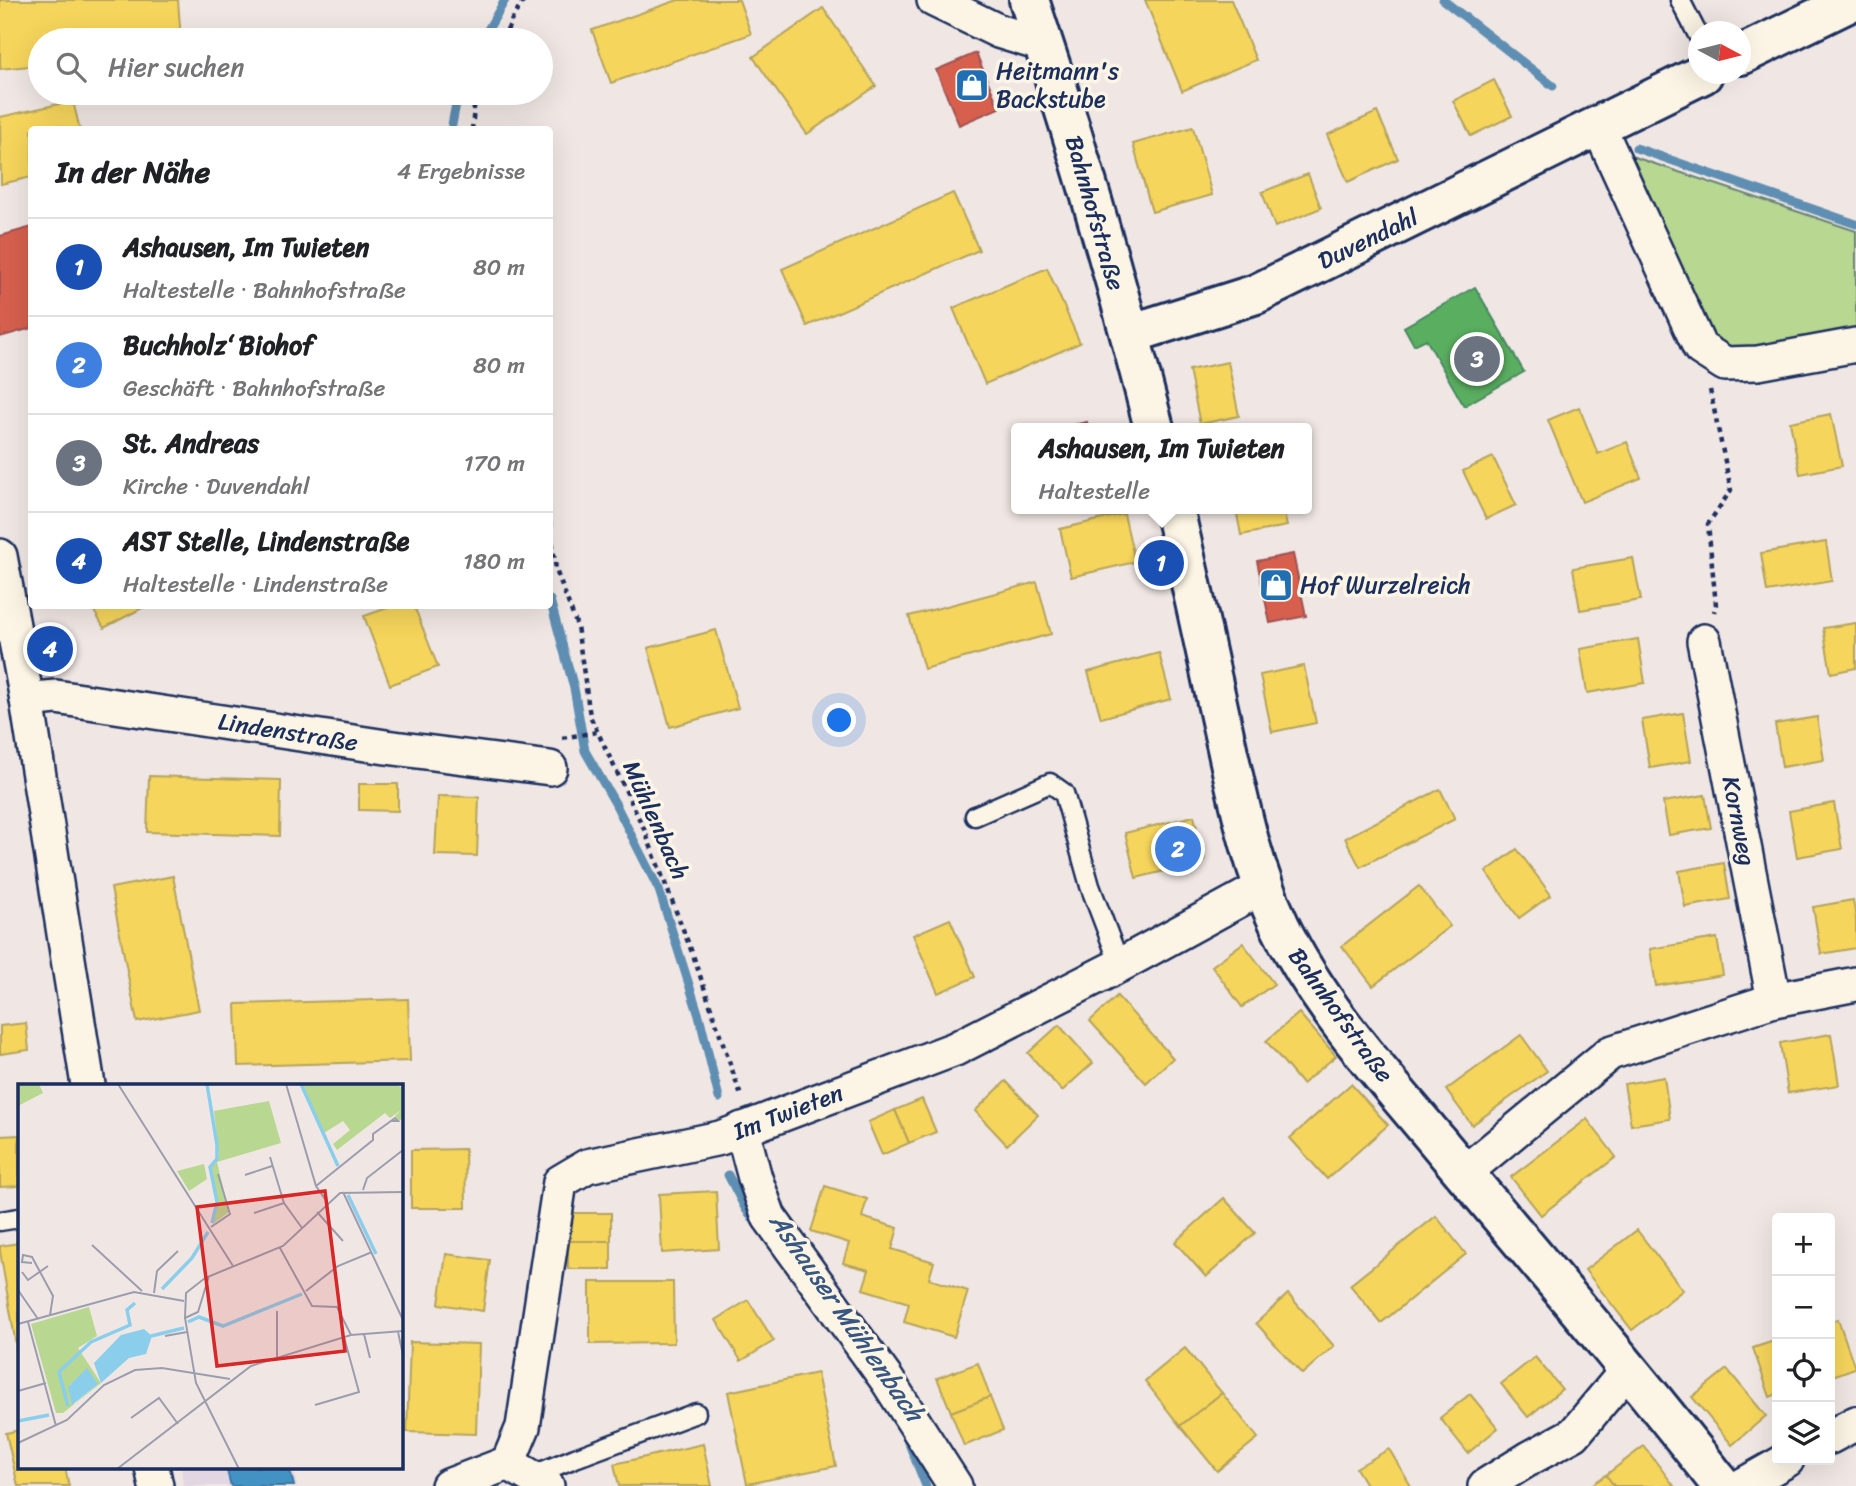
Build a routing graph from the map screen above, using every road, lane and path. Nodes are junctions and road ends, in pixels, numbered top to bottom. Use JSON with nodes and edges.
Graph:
{"nodes":[{"id":1,"x":524,"y":0,"type":"edge"},
{"id":2,"x":934,"y":0,"type":"edge"},
{"id":3,"x":1029,"y":0,"type":"edge"},
{"id":4,"x":1679,"y":0,"type":"edge"},
{"id":5,"x":1854,"y":0,"type":"edge"},
{"id":6,"x":1690,"y":21,"type":"edge"},
{"id":7,"x":508,"y":28,"type":"edge"},
{"id":8,"x":1044,"y":44,"type":"junction"},
{"id":9,"x":1751,"y":50,"type":"edge"},
{"id":10,"x":1688,"y":81,"type":"edge"},
{"id":11,"x":475,"y":105,"type":"edge"},
{"id":12,"x":1598,"y":125,"type":"junction"},
{"id":13,"x":472,"y":126,"type":"edge"},
{"id":14,"x":1130,"y":334,"type":"junction"},
{"id":15,"x":1856,"y":345,"type":"edge"},
{"id":16,"x":1700,"y":348,"type":"junction"},
{"id":17,"x":1153,"y":423,"type":"edge"},
{"id":18,"x":1175,"y":514,"type":"edge"},
{"id":19,"x":553,"y":546,"type":"edge"},
{"id":20,"x":0,"y":559,"type":"edge"},
{"id":21,"x":1704,"y":641,"type":"joint"},
{"id":22,"x":27,"y":700,"type":"junction"},
{"id":23,"x":596,"y":732,"type":"junction"},
{"id":24,"x":562,"y":737,"type":"dead end"},
{"id":25,"x":550,"y":768,"type":"dead end"},
{"id":26,"x":975,"y":816,"type":"dead end"},
{"id":27,"x":1264,"y":887,"type":"junction"},
{"id":28,"x":1120,"y":965,"type":"junction"},
{"id":29,"x":1856,"y":984,"type":"edge"},
{"id":30,"x":1774,"y":1000,"type":"junction"},
{"id":31,"x":88,"y":1084,"type":"edge"},
{"id":32,"x":748,"y":1127,"type":"junction"},
{"id":33,"x":1464,"y":1173,"type":"junction"},
{"id":34,"x":18,"y":1218,"type":"edge"},
{"id":35,"x":0,"y":1221,"type":"edge"},
{"id":36,"x":1628,"y":1369,"type":"junction"},
{"id":37,"x":696,"y":1413,"type":"dead end"},
{"id":38,"x":1856,"y":1423,"type":"edge"},
{"id":39,"x":1835,"y":1434,"type":"edge"},
{"id":40,"x":1778,"y":1465,"type":"edge"},
{"id":41,"x":152,"y":1468,"type":"edge"},
{"id":42,"x":529,"y":1475,"type":"edge"},
{"id":43,"x":156,"y":1486,"type":"edge"},
{"id":44,"x":448,"y":1486,"type":"edge"},
{"id":45,"x":955,"y":1486,"type":"edge"},
{"id":46,"x":1485,"y":1486,"type":"edge"},
{"id":47,"x":1722,"y":1486,"type":"edge"},
{"id":48,"x":1741,"y":1486,"type":"edge"}],
"edges":[{"from":1,"to":7,"type":"path"},
{"from":2,"to":8,"type":"street"},
{"from":3,"to":8,"type":"street","name":"Bahnhofstraße"},
{"from":4,"to":6,"type":"lane"},
{"from":5,"to":9,"type":"street"},
{"from":8,"to":14,"type":"street","name":"Bahnhofstraße"},
{"from":10,"to":12,"type":"street","name":"Duvendahl"},
{"from":11,"to":13,"type":"path"},
{"from":12,"to":14,"type":"street","name":"Duvendahl"},
{"from":12,"to":16,"type":"street"},
{"from":14,"to":17,"type":"street","name":"Bahnhofstraße"},
{"from":15,"to":16,"type":"street"},
{"from":16,"to":21,"type":"path"},
{"from":18,"to":27,"type":"street","name":"Bahnhofstraße"},
{"from":19,"to":23,"type":"path","name":"Mühlenbach"},
{"from":20,"to":22,"type":"street"},
{"from":21,"to":30,"type":"street","name":"Kornweg"},
{"from":22,"to":25,"type":"street","name":"Lindenstraße"},
{"from":22,"to":31,"type":"street"},
{"from":23,"to":24,"type":"path"},
{"from":23,"to":32,"type":"path","name":"Mühlenbach"},
{"from":26,"to":28,"type":"lane"},
{"from":27,"to":28,"type":"street","name":"Im Twieten"},
{"from":27,"to":33,"type":"street","name":"Bahnhofstraße"},
{"from":28,"to":32,"type":"street","name":"Im Twieten"},
{"from":29,"to":30,"type":"street"},
{"from":30,"to":33,"type":"street"},
{"from":32,"to":42,"type":"street","name":"Im Twieten"},
{"from":32,"to":45,"type":"street"},
{"from":33,"to":36,"type":"street","name":"Bahnhofstraße"},
{"from":34,"to":35,"type":"lane"},
{"from":36,"to":46,"type":"street"},
{"from":36,"to":47,"type":"street","name":"Bahnhofstraße"},
{"from":37,"to":42,"type":"lane"},
{"from":38,"to":39,"type":"street"},
{"from":40,"to":48,"type":"street"},
{"from":41,"to":43,"type":"street"},
{"from":42,"to":44,"type":"street"}]}
